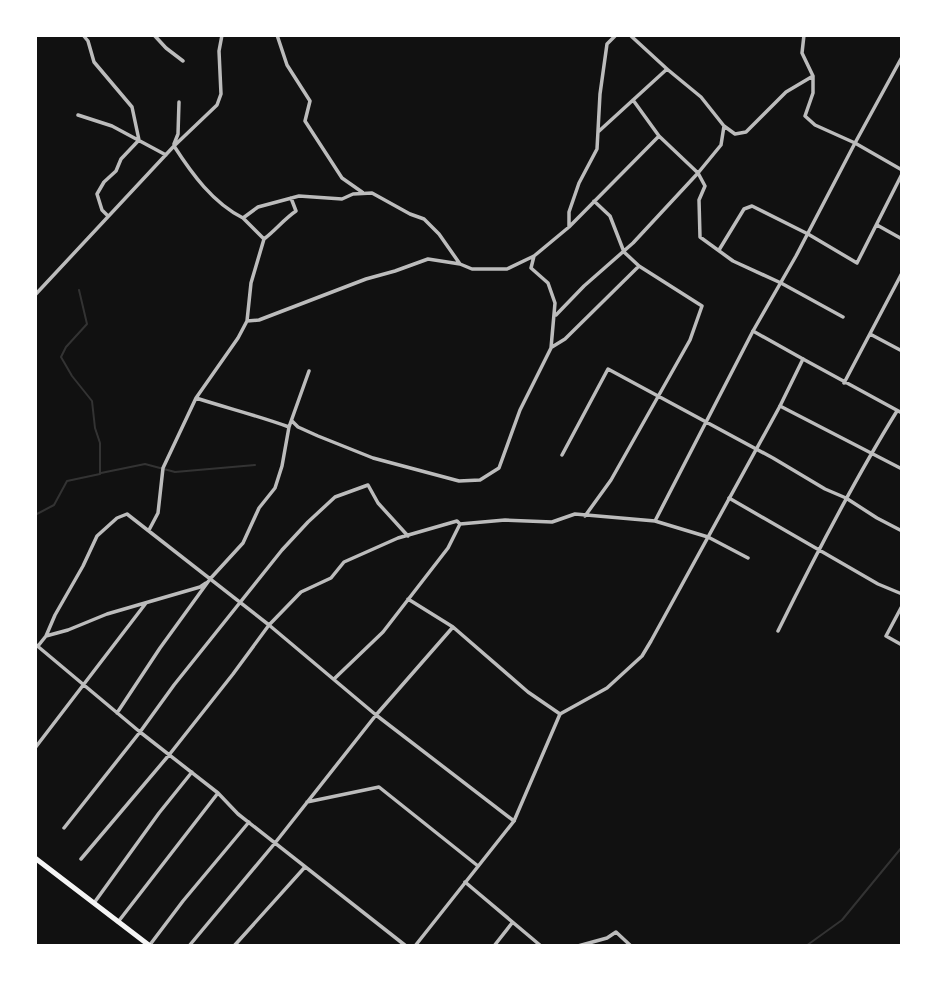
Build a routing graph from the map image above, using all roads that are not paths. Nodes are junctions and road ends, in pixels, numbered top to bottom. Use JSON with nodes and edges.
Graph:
{"nodes":[{"id":1,"x":83,"y":35,"type":"edge"},
{"id":2,"x":154,"y":35,"type":"edge"},
{"id":3,"x":222,"y":35,"type":"edge"},
{"id":4,"x":277,"y":35,"type":"edge"},
{"id":5,"x":616,"y":35,"type":"edge"},
{"id":6,"x":629,"y":35,"type":"edge"},
{"id":7,"x":804,"y":35,"type":"edge"},
{"id":8,"x":902,"y":57,"type":"edge"},
{"id":9,"x":183,"y":61,"type":"dead end"},
{"id":10,"x":667,"y":69,"type":"junction"},
{"id":11,"x":813,"y":76,"type":"junction"},
{"id":12,"x":633,"y":100,"type":"junction"},
{"id":13,"x":179,"y":102,"type":"dead end"},
{"id":14,"x":78,"y":115,"type":"dead end"},
{"id":15,"x":724,"y":125,"type":"junction"},
{"id":16,"x":598,"y":132,"type":"junction"},
{"id":17,"x":659,"y":136,"type":"junction"},
{"id":18,"x":139,"y":140,"type":"junction"},
{"id":19,"x":855,"y":143,"type":"junction"},
{"id":20,"x":174,"y":146,"type":"junction"},
{"id":21,"x":166,"y":155,"type":"junction"},
{"id":22,"x":902,"y":172,"type":"edge"},
{"id":23,"x":698,"y":173,"type":"junction"},
{"id":24,"x":363,"y":194,"type":"junction"},
{"id":25,"x":291,"y":198,"type":"junction"},
{"id":26,"x":594,"y":201,"type":"junction"},
{"id":27,"x":108,"y":216,"type":"junction"},
{"id":28,"x":243,"y":218,"type":"junction"},
{"id":29,"x":877,"y":225,"type":"junction"},
{"id":30,"x":569,"y":227,"type":"junction"},
{"id":31,"x":808,"y":234,"type":"junction"},
{"id":32,"x":264,"y":239,"type":"junction"},
{"id":33,"x":902,"y":239,"type":"edge"},
{"id":34,"x":719,"y":250,"type":"junction"},
{"id":35,"x":624,"y":252,"type":"junction"},
{"id":36,"x":534,"y":256,"type":"junction"},
{"id":37,"x":460,"y":264,"type":"junction"},
{"id":38,"x":639,"y":266,"type":"junction"},
{"id":39,"x":902,"y":274,"type":"edge"},
{"id":40,"x":781,"y":283,"type":"junction"},
{"id":41,"x":35,"y":295,"type":"edge"},
{"id":42,"x":554,"y":317,"type":"junction"},
{"id":43,"x":843,"y":317,"type":"dead end"},
{"id":44,"x":247,"y":321,"type":"junction"},
{"id":45,"x":753,"y":331,"type":"junction"},
{"id":46,"x":869,"y":334,"type":"junction"},
{"id":47,"x":551,"y":348,"type":"junction"},
{"id":48,"x":902,"y":351,"type":"edge"},
{"id":49,"x":803,"y":359,"type":"junction"},
{"id":50,"x":309,"y":371,"type":"dead end"},
{"id":51,"x":844,"y":383,"type":"junction"},
{"id":52,"x":658,"y":396,"type":"junction"},
{"id":53,"x":196,"y":398,"type":"junction"},
{"id":54,"x":780,"y":406,"type":"junction"},
{"id":55,"x":897,"y":411,"type":"junction"},
{"id":56,"x":902,"y":413,"type":"edge"},
{"id":57,"x":292,"y":421,"type":"junction"},
{"id":58,"x":705,"y":421,"type":"junction"},
{"id":59,"x":289,"y":428,"type":"junction"},
{"id":60,"x":756,"y":449,"type":"junction"},
{"id":61,"x":871,"y":453,"type":"junction"},
{"id":62,"x":562,"y":455,"type":"dead end"},
{"id":63,"x":902,"y":469,"type":"edge"},
{"id":64,"x":729,"y":498,"type":"junction"},
{"id":65,"x":846,"y":498,"type":"junction"},
{"id":66,"x":585,"y":516,"type":"junction"},
{"id":67,"x":655,"y":521,"type":"junction"},
{"id":68,"x":460,"y":524,"type":"junction"},
{"id":69,"x":149,"y":530,"type":"junction"},
{"id":70,"x":902,"y":531,"type":"edge"},
{"id":71,"x":408,"y":536,"type":"junction"},
{"id":72,"x":708,"y":537,"type":"junction"},
{"id":73,"x":818,"y":548,"type":"junction"},
{"id":74,"x":748,"y":558,"type":"dead end"},
{"id":75,"x":210,"y":579,"type":"junction"},
{"id":76,"x":902,"y":594,"type":"edge"},
{"id":77,"x":408,"y":599,"type":"junction"},
{"id":78,"x":146,"y":603,"type":"junction"},
{"id":79,"x":240,"y":603,"type":"junction"},
{"id":80,"x":902,"y":606,"type":"edge"},
{"id":81,"x":269,"y":625,"type":"junction"},
{"id":82,"x":453,"y":627,"type":"junction"},
{"id":83,"x":778,"y":631,"type":"dead end"},
{"id":84,"x":46,"y":636,"type":"junction"},
{"id":85,"x":36,"y":645,"type":"edge"},
{"id":86,"x":902,"y":645,"type":"edge"},
{"id":87,"x":334,"y":679,"type":"junction"},
{"id":88,"x":84,"y":685,"type":"junction"},
{"id":89,"x":117,"y":713,"type":"junction"},
{"id":90,"x":559,"y":714,"type":"junction"},
{"id":91,"x":376,"y":715,"type":"junction"},
{"id":92,"x":140,"y":732,"type":"junction"},
{"id":93,"x":35,"y":748,"type":"edge"},
{"id":94,"x":169,"y":755,"type":"junction"},
{"id":95,"x":192,"y":772,"type":"junction"},
{"id":96,"x":218,"y":793,"type":"junction"},
{"id":97,"x":305,"y":803,"type":"junction"},
{"id":98,"x":514,"y":821,"type":"junction"},
{"id":99,"x":249,"y":822,"type":"junction"},
{"id":100,"x":64,"y":828,"type":"dead end"},
{"id":101,"x":275,"y":843,"type":"junction"},
{"id":102,"x":35,"y":858,"type":"edge"},
{"id":103,"x":81,"y":859,"type":"dead end"},
{"id":104,"x":478,"y":866,"type":"junction"},
{"id":105,"x":304,"y":867,"type":"junction"},
{"id":106,"x":465,"y":882,"type":"junction"},
{"id":107,"x":94,"y":903,"type":"junction"},
{"id":108,"x":118,"y":922,"type":"junction"},
{"id":109,"x":513,"y":923,"type":"junction"},
{"id":110,"x":150,"y":946,"type":"edge"},
{"id":111,"x":189,"y":946,"type":"edge"},
{"id":112,"x":234,"y":946,"type":"edge"},
{"id":113,"x":406,"y":946,"type":"edge"},
{"id":114,"x":415,"y":946,"type":"edge"},
{"id":115,"x":494,"y":946,"type":"edge"},
{"id":116,"x":541,"y":946,"type":"edge"},
{"id":117,"x":579,"y":946,"type":"edge"},
{"id":118,"x":631,"y":946,"type":"edge"}],
"edges":[{"from":1,"to":18,"type":"street"},
{"from":2,"to":9,"type":"street"},
{"from":3,"to":20,"type":"street"},
{"from":4,"to":24,"type":"street"},
{"from":5,"to":16,"type":"street"},
{"from":6,"to":10,"type":"street"},
{"from":7,"to":11,"type":"street"},
{"from":8,"to":19,"type":"street"},
{"from":10,"to":12,"type":"street"},
{"from":10,"to":15,"type":"street"},
{"from":11,"to":15,"type":"street"},
{"from":11,"to":19,"type":"street"},
{"from":12,"to":16,"type":"street"},
{"from":12,"to":17,"type":"street"},
{"from":13,"to":20,"type":"street"},
{"from":14,"to":18,"type":"street"},
{"from":15,"to":23,"type":"street"},
{"from":16,"to":30,"type":"street"},
{"from":17,"to":23,"type":"street"},
{"from":17,"to":26,"type":"street"},
{"from":18,"to":21,"type":"street"},
{"from":18,"to":27,"type":"street"},
{"from":19,"to":22,"type":"street"},
{"from":19,"to":31,"type":"street"},
{"from":20,"to":21,"type":"street"},
{"from":20,"to":28,"type":"street"},
{"from":21,"to":27,"type":"street"},
{"from":22,"to":29,"type":"street"},
{"from":23,"to":34,"type":"street"},
{"from":23,"to":35,"type":"street"},
{"from":24,"to":25,"type":"street"},
{"from":24,"to":37,"type":"street"},
{"from":25,"to":28,"type":"street"},
{"from":25,"to":32,"type":"street"},
{"from":26,"to":30,"type":"street"},
{"from":26,"to":35,"type":"street"},
{"from":27,"to":41,"type":"street"},
{"from":28,"to":32,"type":"street"},
{"from":29,"to":31,"type":"street"},
{"from":29,"to":33,"type":"street"},
{"from":30,"to":36,"type":"street"},
{"from":31,"to":34,"type":"street"},
{"from":31,"to":40,"type":"street"},
{"from":32,"to":44,"type":"street"},
{"from":34,"to":40,"type":"street"},
{"from":35,"to":38,"type":"street"},
{"from":35,"to":42,"type":"street"},
{"from":36,"to":37,"type":"street"},
{"from":36,"to":42,"type":"street"},
{"from":37,"to":44,"type":"street"},
{"from":38,"to":47,"type":"street"},
{"from":38,"to":52,"type":"street"},
{"from":39,"to":46,"type":"street"},
{"from":40,"to":43,"type":"street"},
{"from":40,"to":45,"type":"street"},
{"from":42,"to":47,"type":"street"},
{"from":44,"to":53,"type":"street"},
{"from":45,"to":49,"type":"street"},
{"from":45,"to":58,"type":"street"},
{"from":46,"to":48,"type":"street"},
{"from":46,"to":51,"type":"street"},
{"from":47,"to":57,"type":"street"},
{"from":49,"to":51,"type":"street"},
{"from":49,"to":54,"type":"street"},
{"from":50,"to":57,"type":"street"},
{"from":51,"to":55,"type":"street"},
{"from":52,"to":58,"type":"street"},
{"from":52,"to":62,"type":"street"},
{"from":52,"to":66,"type":"street"},
{"from":53,"to":59,"type":"street"},
{"from":53,"to":69,"type":"street"},
{"from":54,"to":60,"type":"street"},
{"from":54,"to":61,"type":"street"},
{"from":55,"to":56,"type":"street"},
{"from":55,"to":61,"type":"street"},
{"from":57,"to":59,"type":"street"},
{"from":58,"to":60,"type":"street"},
{"from":58,"to":67,"type":"street"},
{"from":59,"to":75,"type":"street"},
{"from":60,"to":64,"type":"street"},
{"from":60,"to":65,"type":"street"},
{"from":61,"to":63,"type":"street"},
{"from":61,"to":65,"type":"street"},
{"from":64,"to":72,"type":"street"},
{"from":64,"to":73,"type":"street"},
{"from":65,"to":70,"type":"street"},
{"from":65,"to":73,"type":"street"},
{"from":66,"to":67,"type":"street"},
{"from":66,"to":68,"type":"street"},
{"from":67,"to":72,"type":"street"},
{"from":68,"to":71,"type":"street"},
{"from":68,"to":77,"type":"street"},
{"from":69,"to":75,"type":"street"},
{"from":69,"to":84,"type":"street"},
{"from":71,"to":79,"type":"street"},
{"from":71,"to":81,"type":"street"},
{"from":72,"to":74,"type":"street"},
{"from":72,"to":90,"type":"street"},
{"from":73,"to":76,"type":"street"},
{"from":73,"to":83,"type":"street"},
{"from":75,"to":78,"type":"street"},
{"from":75,"to":79,"type":"street"},
{"from":75,"to":89,"type":"street"},
{"from":77,"to":82,"type":"street"},
{"from":77,"to":87,"type":"street"},
{"from":78,"to":84,"type":"street"},
{"from":78,"to":88,"type":"street"},
{"from":79,"to":81,"type":"street"},
{"from":79,"to":92,"type":"street"},
{"from":80,"to":86,"type":"street"},
{"from":81,"to":87,"type":"street"},
{"from":81,"to":94,"type":"street"},
{"from":82,"to":90,"type":"street"},
{"from":82,"to":91,"type":"street"},
{"from":84,"to":85,"type":"street"},
{"from":85,"to":88,"type":"street"},
{"from":87,"to":91,"type":"street"},
{"from":88,"to":89,"type":"street"},
{"from":88,"to":93,"type":"street"},
{"from":89,"to":92,"type":"street"},
{"from":90,"to":98,"type":"street"},
{"from":91,"to":97,"type":"street"},
{"from":91,"to":98,"type":"street"},
{"from":92,"to":94,"type":"street"},
{"from":92,"to":100,"type":"street"},
{"from":94,"to":95,"type":"street"},
{"from":94,"to":103,"type":"street"},
{"from":95,"to":96,"type":"street"},
{"from":95,"to":107,"type":"street"},
{"from":96,"to":99,"type":"street"},
{"from":96,"to":108,"type":"street"},
{"from":97,"to":101,"type":"street"},
{"from":97,"to":104,"type":"street"},
{"from":98,"to":104,"type":"street"},
{"from":99,"to":101,"type":"street"},
{"from":99,"to":110,"type":"street"},
{"from":101,"to":105,"type":"street"},
{"from":101,"to":111,"type":"street"},
{"from":102,"to":107,"type":"main road"},
{"from":104,"to":106,"type":"street"},
{"from":105,"to":112,"type":"street"},
{"from":105,"to":113,"type":"street"},
{"from":106,"to":109,"type":"street"},
{"from":106,"to":114,"type":"street"},
{"from":107,"to":108,"type":"main road"},
{"from":108,"to":110,"type":"main road"},
{"from":109,"to":115,"type":"street"},
{"from":109,"to":116,"type":"street"},
{"from":117,"to":118,"type":"street"}]}
